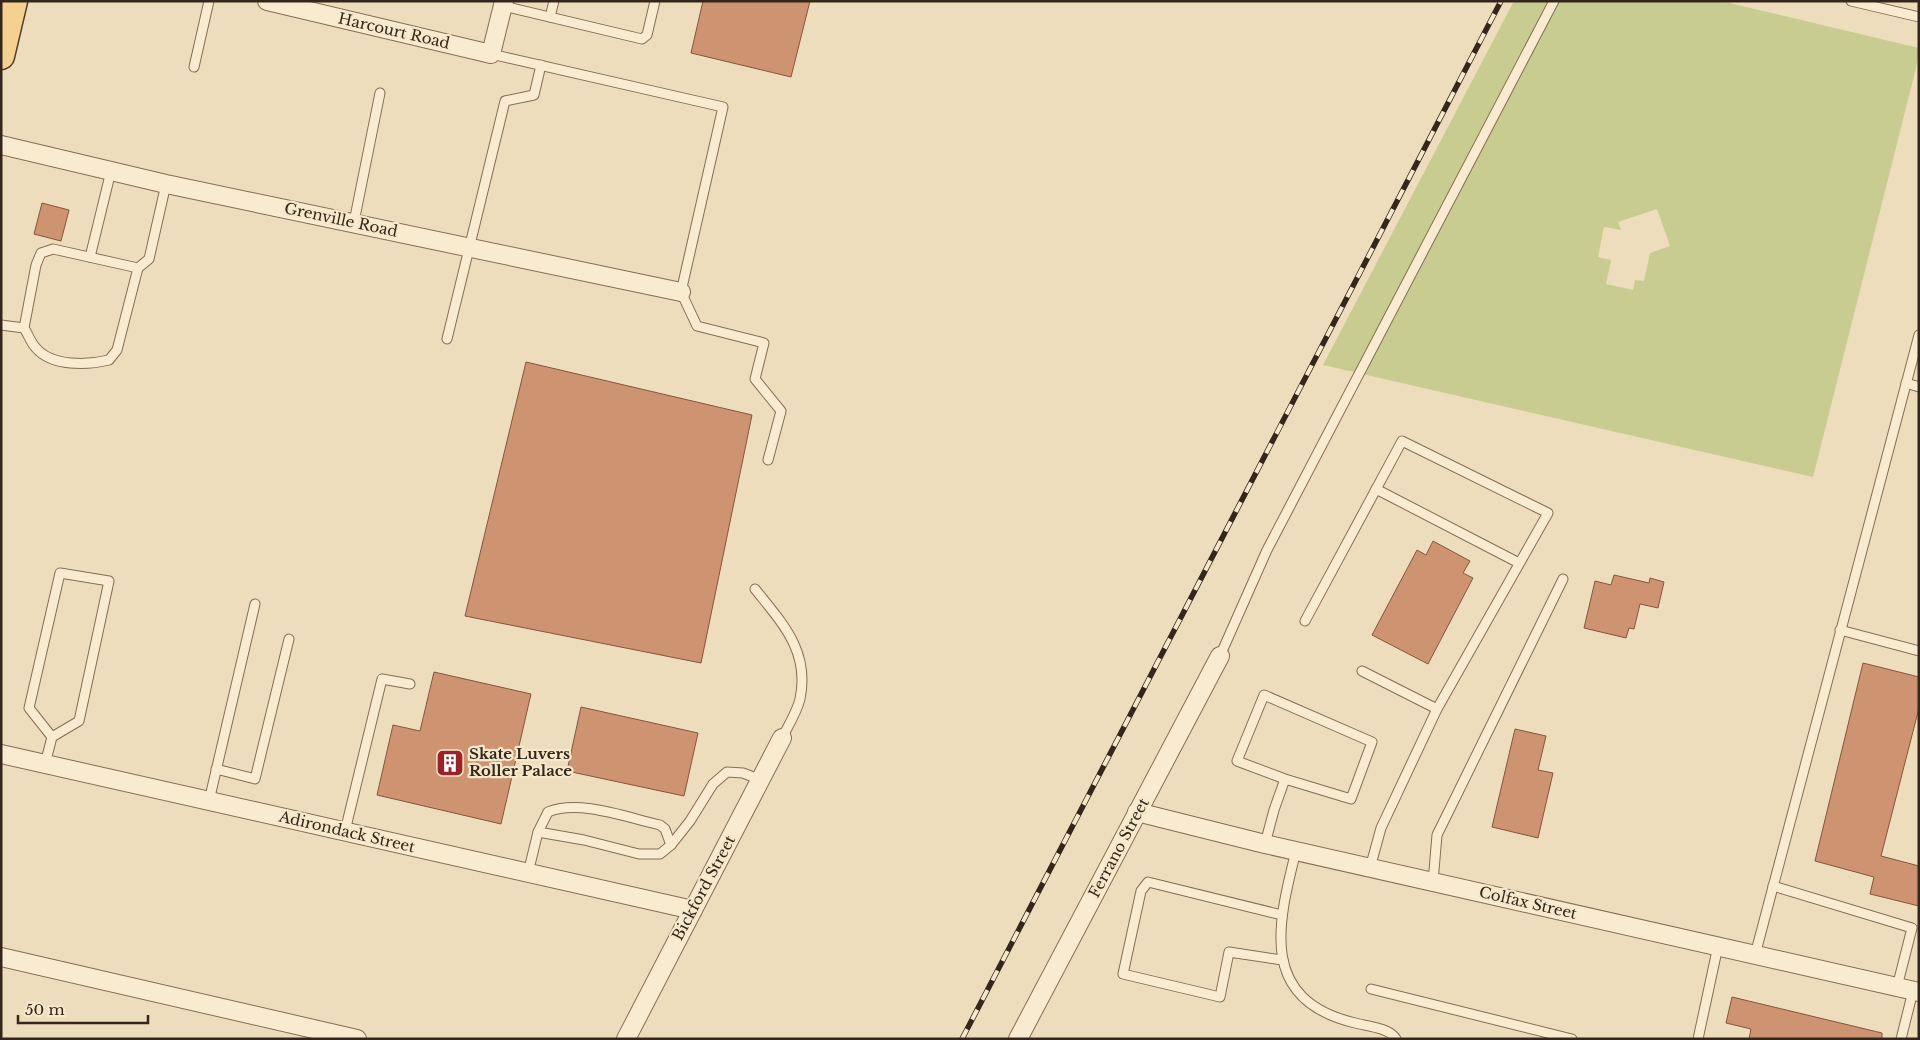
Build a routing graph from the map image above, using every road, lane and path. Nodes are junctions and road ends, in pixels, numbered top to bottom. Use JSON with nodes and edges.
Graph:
{"nodes":[{"id":1,"x":14,"y":1,"type":"edge"},
{"id":2,"x":209,"y":1,"type":"edge"},
{"id":3,"x":267,"y":1,"type":"edge"},
{"id":4,"x":554,"y":1,"type":"edge"},
{"id":5,"x":656,"y":1,"type":"edge"},
{"id":6,"x":1554,"y":1,"type":"edge"},
{"id":7,"x":1851,"y":1,"type":"edge"},
{"id":8,"x":503,"y":3,"type":"edge"},
{"id":9,"x":550,"y":17,"type":"junction"},
{"id":10,"x":1919,"y":17,"type":"edge"},
{"id":11,"x":491,"y":54,"type":"junction"},
{"id":12,"x":1,"y":56,"type":"edge"},
{"id":13,"x":541,"y":65,"type":"junction"},
{"id":14,"x":194,"y":67,"type":"dead end"},
{"id":15,"x":380,"y":93,"type":"dead end"},
{"id":16,"x":1,"y":145,"type":"edge"},
{"id":17,"x":111,"y":171,"type":"junction"},
{"id":18,"x":166,"y":184,"type":"junction"},
{"id":19,"x":354,"y":222,"type":"junction"},
{"id":20,"x":470,"y":247,"type":"junction"},
{"id":21,"x":90,"y":257,"type":"junction"},
{"id":22,"x":138,"y":268,"type":"junction"},
{"id":23,"x":681,"y":292,"type":"junction"},
{"id":24,"x":1,"y":325,"type":"edge"},
{"id":25,"x":24,"y":328,"type":"junction"},
{"id":26,"x":1919,"y":335,"type":"edge"},
{"id":27,"x":447,"y":339,"type":"dead end"},
{"id":28,"x":1906,"y":382,"type":"junction"},
{"id":29,"x":1919,"y":387,"type":"edge"},
{"id":30,"x":768,"y":460,"type":"dead end"},
{"id":31,"x":1376,"y":489,"type":"junction"},
{"id":32,"x":1519,"y":563,"type":"junction"},
{"id":33,"x":1563,"y":580,"type":"dead end"},
{"id":34,"x":754,"y":589,"type":"dead end"},
{"id":35,"x":255,"y":604,"type":"dead end"},
{"id":36,"x":1304,"y":621,"type":"dead end"},
{"id":37,"x":1840,"y":630,"type":"junction"},
{"id":38,"x":289,"y":639,"type":"dead end"},
{"id":39,"x":1919,"y":651,"type":"edge"},
{"id":40,"x":1220,"y":656,"type":"joint"},
{"id":41,"x":1362,"y":671,"type":"dead end"},
{"id":42,"x":410,"y":684,"type":"dead end"},
{"id":43,"x":1436,"y":709,"type":"junction"},
{"id":44,"x":52,"y":736,"type":"junction"},
{"id":45,"x":782,"y":738,"type":"joint"},
{"id":46,"x":1,"y":754,"type":"edge"},
{"id":47,"x":45,"y":764,"type":"junction"},
{"id":48,"x":216,"y":769,"type":"junction"},
{"id":49,"x":1285,"y":779,"type":"junction"},
{"id":50,"x":760,"y":780,"type":"junction"},
{"id":51,"x":208,"y":800,"type":"junction"},
{"id":52,"x":1137,"y":812,"type":"junction"},
{"id":53,"x":345,"y":831,"type":"junction"},
{"id":54,"x":538,"y":832,"type":"junction"},
{"id":55,"x":1265,"y":844,"type":"junction"},
{"id":56,"x":671,"y":845,"type":"junction"},
{"id":57,"x":1296,"y":851,"type":"junction"},
{"id":58,"x":1370,"y":868,"type":"junction"},
{"id":59,"x":528,"y":873,"type":"junction"},
{"id":60,"x":1433,"y":882,"type":"junction"},
{"id":61,"x":1773,"y":886,"type":"junction"},
{"id":62,"x":693,"y":910,"type":"junction"},
{"id":63,"x":1282,"y":915,"type":"junction"},
{"id":64,"x":1915,"y":925,"type":"edge"},
{"id":65,"x":1718,"y":946,"type":"junction"},
{"id":66,"x":1755,"y":954,"type":"junction"},
{"id":67,"x":1,"y":957,"type":"edge"},
{"id":68,"x":1282,"y":960,"type":"junction"},
{"id":69,"x":1371,"y":989,"type":"dead end"},
{"id":70,"x":1910,"y":990,"type":"edge"},
{"id":71,"x":357,"y":1039,"type":"edge"},
{"id":72,"x":626,"y":1039,"type":"edge"},
{"id":73,"x":1018,"y":1039,"type":"edge"},
{"id":74,"x":1396,"y":1039,"type":"edge"},
{"id":75,"x":1572,"y":1039,"type":"edge"},
{"id":76,"x":1698,"y":1039,"type":"edge"},
{"id":77,"x":1901,"y":1039,"type":"edge"}],
"edges":[{"from":1,"to":12,"type":"main road"},
{"from":2,"to":14,"type":"lane"},
{"from":3,"to":11,"type":"street","name":"Harcourt Road"},
{"from":4,"to":9,"type":"lane"},
{"from":5,"to":9,"type":"lane"},
{"from":6,"to":40,"type":"lane"},
{"from":7,"to":10,"type":"lane"},
{"from":8,"to":9,"type":"lane"},
{"from":8,"to":11,"type":"street"},
{"from":11,"to":13,"type":"lane"},
{"from":13,"to":20,"type":"lane"},
{"from":13,"to":23,"type":"lane"},
{"from":15,"to":19,"type":"lane"},
{"from":16,"to":17,"type":"street","name":"Grenville Road"},
{"from":17,"to":18,"type":"street","name":"Grenville Road"},
{"from":17,"to":21,"type":"lane"},
{"from":18,"to":19,"type":"street","name":"Grenville Road"},
{"from":18,"to":22,"type":"lane"},
{"from":19,"to":20,"type":"street","name":"Grenville Road"},
{"from":20,"to":23,"type":"street","name":"Grenville Road"},
{"from":20,"to":27,"type":"lane"},
{"from":21,"to":22,"type":"lane"},
{"from":21,"to":25,"type":"lane"},
{"from":22,"to":25,"type":"lane"},
{"from":23,"to":30,"type":"lane"},
{"from":24,"to":25,"type":"lane"},
{"from":26,"to":28,"type":"lane"},
{"from":28,"to":29,"type":"lane"},
{"from":28,"to":37,"type":"lane"},
{"from":31,"to":32,"type":"lane"},
{"from":31,"to":32,"type":"lane"},
{"from":31,"to":36,"type":"lane"},
{"from":32,"to":43,"type":"lane"},
{"from":33,"to":60,"type":"lane"},
{"from":34,"to":45,"type":"lane"},
{"from":35,"to":48,"type":"lane"},
{"from":37,"to":39,"type":"lane"},
{"from":37,"to":61,"type":"lane"},
{"from":38,"to":48,"type":"lane"},
{"from":40,"to":52,"type":"street","name":"Ferrano Street"},
{"from":41,"to":43,"type":"lane"},
{"from":42,"to":53,"type":"lane"},
{"from":43,"to":58,"type":"lane"},
{"from":44,"to":44,"type":"lane"},
{"from":44,"to":47,"type":"lane"},
{"from":45,"to":50,"type":"street","name":"Bickford Street"},
{"from":46,"to":47,"type":"street","name":"Adirondack Street"},
{"from":47,"to":51,"type":"street","name":"Adirondack Street"},
{"from":48,"to":51,"type":"lane"},
{"from":49,"to":49,"type":"lane"},
{"from":49,"to":55,"type":"lane"},
{"from":50,"to":56,"type":"lane"},
{"from":50,"to":62,"type":"street","name":"Bickford Street"},
{"from":51,"to":53,"type":"street","name":"Adirondack Street"},
{"from":52,"to":55,"type":"street","name":"Colfax Street"},
{"from":52,"to":73,"type":"street","name":"Ferrano Street"},
{"from":53,"to":59,"type":"street","name":"Adirondack Street"},
{"from":54,"to":56,"type":"lane"},
{"from":54,"to":56,"type":"lane"},
{"from":54,"to":59,"type":"lane"},
{"from":55,"to":57,"type":"street","name":"Colfax Street"},
{"from":57,"to":58,"type":"street","name":"Colfax Street"},
{"from":57,"to":63,"type":"lane"},
{"from":58,"to":60,"type":"street","name":"Colfax Street"},
{"from":59,"to":62,"type":"street","name":"Adirondack Street"},
{"from":60,"to":65,"type":"street","name":"Colfax Street"},
{"from":61,"to":64,"type":"lane"},
{"from":61,"to":66,"type":"lane"},
{"from":62,"to":72,"type":"street","name":"Bickford Street"},
{"from":63,"to":68,"type":"lane"},
{"from":63,"to":68,"type":"lane"},
{"from":64,"to":70,"type":"lane"},
{"from":65,"to":66,"type":"street","name":"Colfax Street"},
{"from":65,"to":76,"type":"lane"},
{"from":66,"to":70,"type":"street","name":"Colfax Street"},
{"from":67,"to":71,"type":"street"},
{"from":68,"to":74,"type":"lane"},
{"from":69,"to":75,"type":"lane"},
{"from":70,"to":77,"type":"lane"}]}
